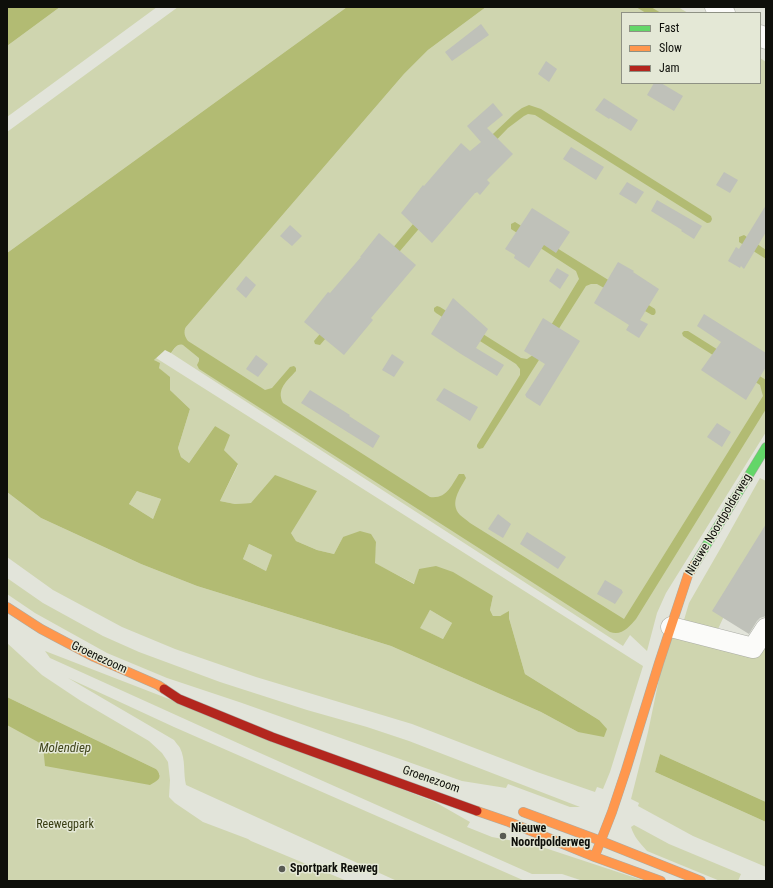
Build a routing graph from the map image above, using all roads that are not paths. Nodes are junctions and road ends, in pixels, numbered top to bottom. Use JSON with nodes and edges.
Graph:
{"nodes":[{"id":1,"x":766,"y":447,"type":"edge"},
{"id":2,"x":7,"y":607,"type":"edge"},
{"id":3,"x":670,"y":628,"type":"junction"},
{"id":4,"x":766,"y":628,"type":"edge"},
{"id":5,"x":158,"y":685,"type":"junction"},
{"id":6,"x":184,"y":690,"type":"dead end"},
{"id":7,"x":517,"y":810,"type":"dead end"},
{"id":8,"x":601,"y":841,"type":"junction"},
{"id":9,"x":595,"y":857,"type":"junction"},
{"id":10,"x":661,"y":881,"type":"edge"},
{"id":11,"x":701,"y":881,"type":"edge"}],
"edges":[{"from":1,"to":3,"type":"street","name":"Nieuwe Noordpolderweg"},
{"from":2,"to":5,"type":"street","name":"Groenezoom"},
{"from":3,"to":4,"type":"street"},
{"from":3,"to":8,"type":"street","name":"Nieuwe Noordpolderweg"},
{"from":5,"to":6,"type":"street","name":"Groenezoom"},
{"from":5,"to":9,"type":"street","name":"Groenezoom"},
{"from":7,"to":8,"type":"street"},
{"from":8,"to":9,"type":"street","name":"Nieuwe Noordpolderweg"},
{"from":8,"to":11,"type":"street"},
{"from":9,"to":10,"type":"street","name":"Groenezoom"}]}
